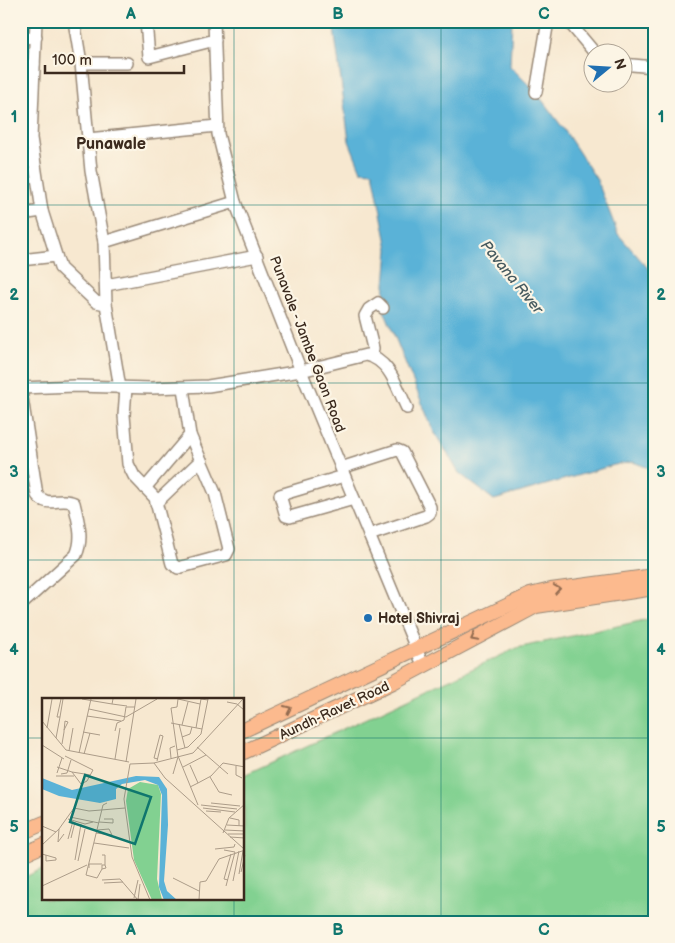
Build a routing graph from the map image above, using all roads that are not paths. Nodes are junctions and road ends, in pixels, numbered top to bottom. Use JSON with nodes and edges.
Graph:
{"nodes":[{"id":1,"x":36,"y":21,"type":"edge"},
{"id":2,"x":74,"y":21,"type":"edge"},
{"id":3,"x":146,"y":21,"type":"edge"},
{"id":4,"x":214,"y":21,"type":"edge"},
{"id":5,"x":548,"y":21,"type":"edge"},
{"id":6,"x":568,"y":21,"type":"edge"},
{"id":7,"x":36,"y":37,"type":"junction"},
{"id":8,"x":21,"y":38,"type":"edge"},
{"id":9,"x":215,"y":40,"type":"junction"},
{"id":10,"x":586,"y":42,"type":"edge"},
{"id":11,"x":81,"y":63,"type":"junction"},
{"id":12,"x":127,"y":63,"type":"dead end"},
{"id":13,"x":34,"y":64,"type":"junction"},
{"id":14,"x":632,"y":65,"type":"edge"},
{"id":15,"x":21,"y":67,"type":"edge"},
{"id":16,"x":654,"y":67,"type":"edge"},
{"id":17,"x":536,"y":92,"type":"dead end"},
{"id":18,"x":217,"y":126,"type":"junction"},
{"id":19,"x":26,"y":138,"type":"edge"},
{"id":20,"x":88,"y":139,"type":"junction"},
{"id":21,"x":34,"y":160,"type":"junction"},
{"id":22,"x":21,"y":162,"type":"edge"},
{"id":23,"x":236,"y":202,"type":"junction"},
{"id":24,"x":42,"y":211,"type":"junction"},
{"id":25,"x":21,"y":214,"type":"edge"},
{"id":26,"x":104,"y":242,"type":"junction"},
{"id":27,"x":56,"y":256,"type":"junction"},
{"id":28,"x":257,"y":256,"type":"junction"},
{"id":29,"x":21,"y":260,"type":"edge"},
{"id":30,"x":106,"y":285,"type":"junction"},
{"id":31,"x":106,"y":304,"type":"junction"},
{"id":32,"x":383,"y":308,"type":"dead end"},
{"id":33,"x":372,"y":356,"type":"junction"},
{"id":34,"x":301,"y":371,"type":"junction"},
{"id":35,"x":123,"y":388,"type":"junction"},
{"id":36,"x":183,"y":388,"type":"junction"},
{"id":37,"x":21,"y":389,"type":"edge"},
{"id":38,"x":407,"y":408,"type":"dead end"},
{"id":39,"x":190,"y":435,"type":"junction"},
{"id":40,"x":201,"y":460,"type":"junction"},
{"id":41,"x":342,"y":472,"type":"junction"},
{"id":42,"x":144,"y":488,"type":"junction"},
{"id":43,"x":354,"y":499,"type":"junction"},
{"id":44,"x":156,"y":502,"type":"junction"},
{"id":45,"x":369,"y":535,"type":"junction"},
{"id":46,"x":654,"y":576,"type":"edge"},
{"id":47,"x":654,"y":588,"type":"edge"},
{"id":48,"x":21,"y":605,"type":"edge"},
{"id":49,"x":514,"y":609,"type":"junction"},
{"id":50,"x":416,"y":648,"type":"junction"},
{"id":51,"x":423,"y":665,"type":"junction"},
{"id":52,"x":245,"y":730,"type":"edge"},
{"id":53,"x":245,"y":752,"type":"edge"},
{"id":54,"x":42,"y":824,"type":"edge"},
{"id":55,"x":21,"y":833,"type":"edge"},
{"id":56,"x":42,"y":846,"type":"edge"},
{"id":57,"x":21,"y":856,"type":"edge"}],
"edges":[{"from":1,"to":7,"type":"street"},
{"from":2,"to":11,"type":"street"},
{"from":3,"to":9,"type":"street"},
{"from":4,"to":9,"type":"street","name":"Punavale - Jambe Gaon Road"},
{"from":5,"to":17,"type":"street"},
{"from":6,"to":10,"type":"street"},
{"from":7,"to":8,"type":"street"},
{"from":7,"to":13,"type":"street"},
{"from":9,"to":18,"type":"street","name":"Punavale - Jambe Gaon Road"},
{"from":11,"to":12,"type":"street"},
{"from":11,"to":20,"type":"street"},
{"from":13,"to":15,"type":"street"},
{"from":13,"to":19,"type":"street"},
{"from":14,"to":16,"type":"street"},
{"from":18,"to":20,"type":"street"},
{"from":18,"to":23,"type":"street","name":"Punavale - Jambe Gaon Road"},
{"from":19,"to":21,"type":"street"},
{"from":20,"to":26,"type":"street"},
{"from":21,"to":22,"type":"street"},
{"from":21,"to":24,"type":"street"},
{"from":23,"to":26,"type":"street"},
{"from":23,"to":28,"type":"street","name":"Punavale - Jambe Gaon Road"},
{"from":24,"to":25,"type":"street"},
{"from":24,"to":27,"type":"street"},
{"from":26,"to":30,"type":"street"},
{"from":27,"to":29,"type":"street"},
{"from":27,"to":31,"type":"street"},
{"from":28,"to":30,"type":"street"},
{"from":28,"to":34,"type":"street","name":"Punavale - Jambe Gaon Road"},
{"from":30,"to":31,"type":"street"},
{"from":31,"to":35,"type":"street"},
{"from":32,"to":33,"type":"street"},
{"from":33,"to":34,"type":"street"},
{"from":33,"to":38,"type":"street"},
{"from":34,"to":36,"type":"street"},
{"from":34,"to":41,"type":"street","name":"Punavale - Jambe Gaon Road"},
{"from":35,"to":36,"type":"street"},
{"from":35,"to":37,"type":"street"},
{"from":35,"to":42,"type":"street"},
{"from":36,"to":39,"type":"street"},
{"from":37,"to":48,"type":"street"},
{"from":39,"to":40,"type":"street"},
{"from":39,"to":42,"type":"street"},
{"from":40,"to":44,"type":"street"},
{"from":40,"to":44,"type":"street"},
{"from":41,"to":43,"type":"street","name":"Punavale - Jambe Gaon Road"},
{"from":41,"to":43,"type":"street"},
{"from":41,"to":45,"type":"street"},
{"from":42,"to":44,"type":"street"},
{"from":43,"to":45,"type":"street","name":"Punavale - Jambe Gaon Road"},
{"from":45,"to":50,"type":"street","name":"Punavale - Jambe Gaon Road"},
{"from":49,"to":46,"type":"main road","one_way":true},
{"from":47,"to":49,"type":"main road"},
{"from":49,"to":50,"type":"main road","name":"Aundh-Ravet Road"},
{"from":49,"to":51,"type":"main road","name":"Aundh-Ravet Road","one_way":true},
{"from":50,"to":51,"type":"street","name":"Punavale - Jambe Gaon Road"},
{"from":52,"to":50,"type":"main road","name":"Aundh-Ravet Road","one_way":true},
{"from":51,"to":53,"type":"main road","name":"Aundh-Ravet Road"},
{"from":54,"to":55,"type":"main road"},
{"from":56,"to":57,"type":"main road"}]}
